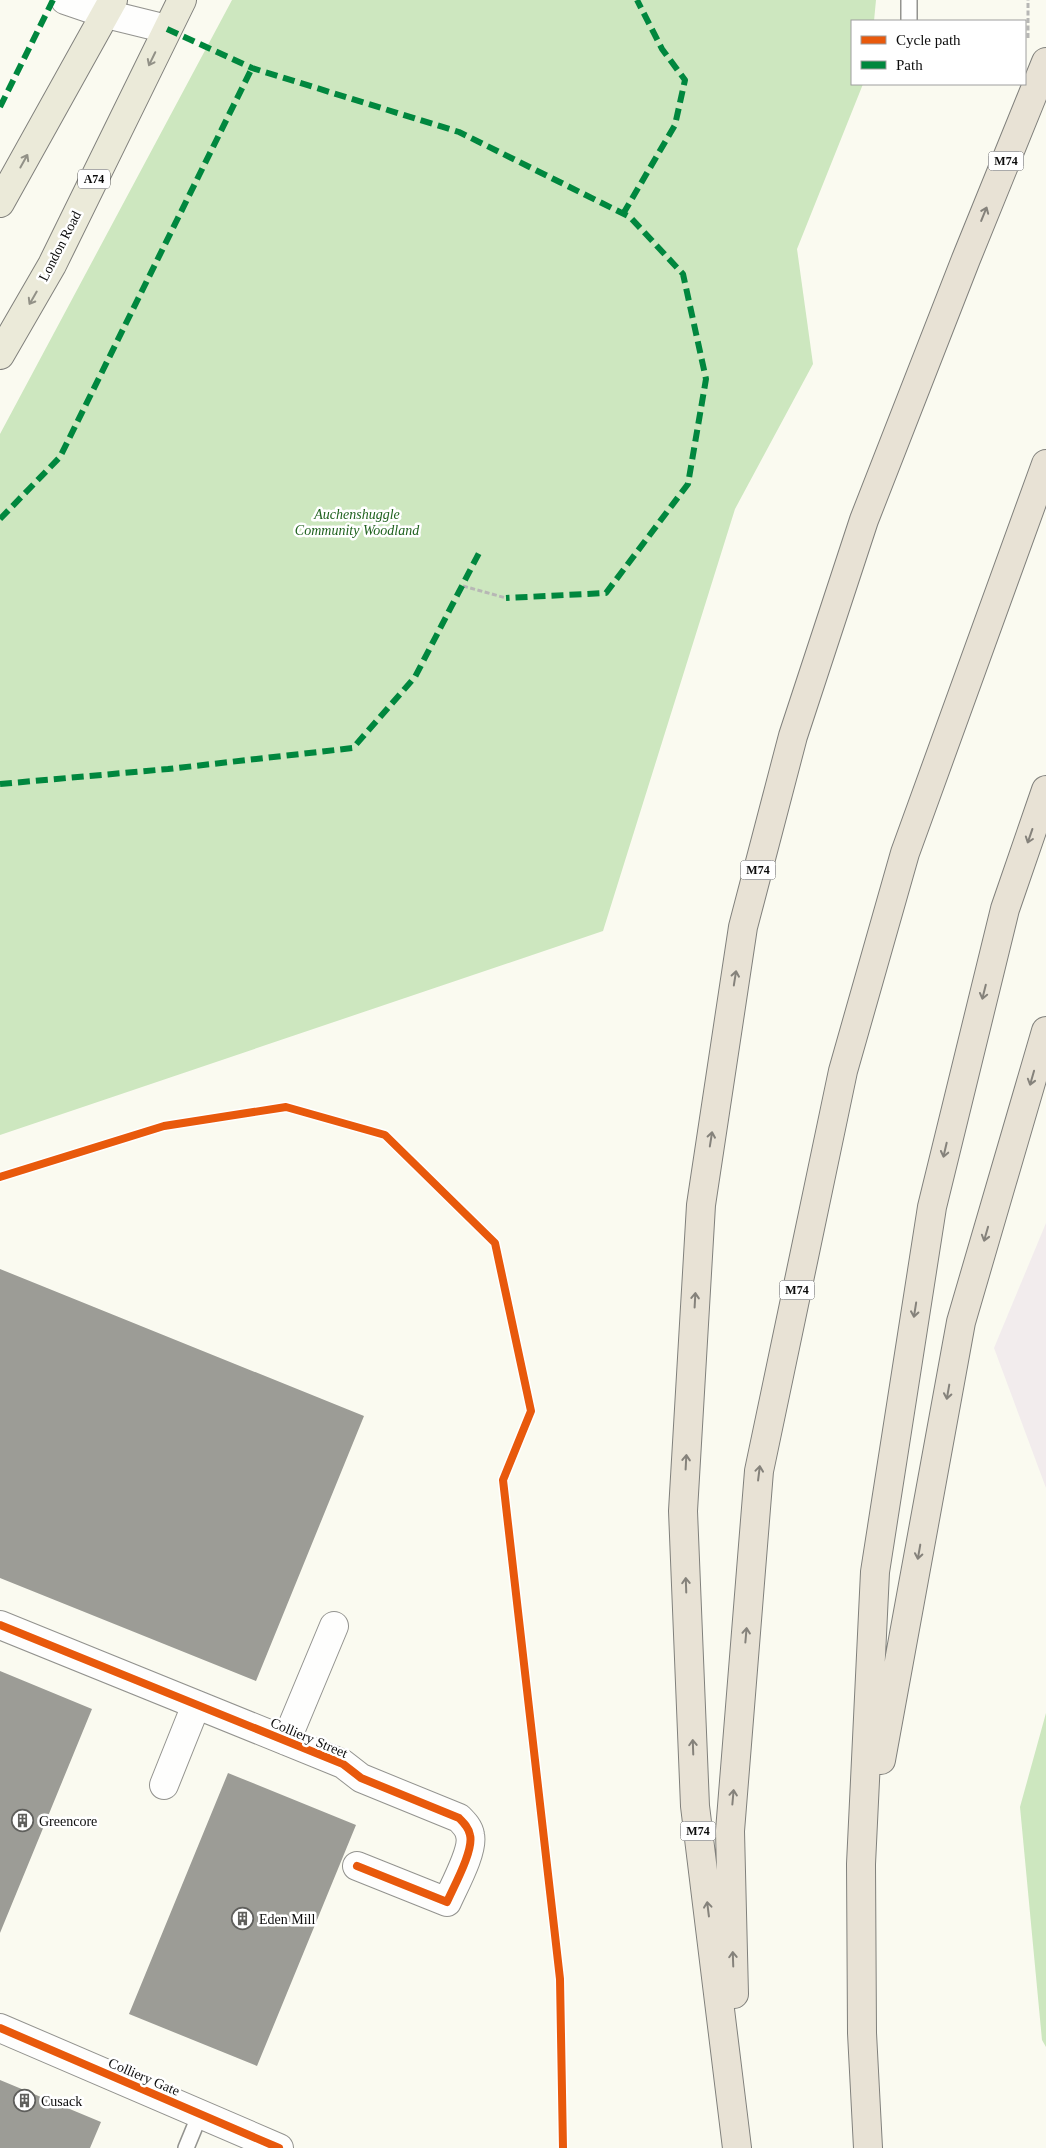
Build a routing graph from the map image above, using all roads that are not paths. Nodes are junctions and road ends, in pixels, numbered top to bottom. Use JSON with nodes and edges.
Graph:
{"nodes":[{"id":1,"x":65,"y":0,"type":"edge"},
{"id":2,"x":182,"y":0,"type":"edge"},
{"id":3,"x":909,"y":0,"type":"edge"},
{"id":4,"x":110,"y":7,"type":"edge"},
{"id":5,"x":909,"y":20,"type":"edge"},
{"id":6,"x":167,"y":29,"type":"junction"},
{"id":7,"x":1037,"y":53,"type":"edge"},
{"id":8,"x":1026,"y":85,"type":"edge"},
{"id":9,"x":1026,"y":85,"type":"edge"},
{"id":10,"x":0,"y":204,"type":"edge"},
{"id":11,"x":0,"y":355,"type":"edge"},
{"id":12,"x":1046,"y":464,"type":"edge"},
{"id":13,"x":1046,"y":790,"type":"edge"},
{"id":14,"x":1046,"y":1032,"type":"edge"},
{"id":15,"x":0,"y":1625,"type":"edge"},
{"id":16,"x":334,"y":1626,"type":"dead end"},
{"id":17,"x":196,"y":1705,"type":"junction"},
{"id":18,"x":286,"y":1742,"type":"junction"},
{"id":19,"x":164,"y":1785,"type":"dead end"},
{"id":20,"x":862,"y":1864,"type":"junction"},
{"id":21,"x":357,"y":1866,"type":"dead end"},
{"id":22,"x":0,"y":2028,"type":"edge"},
{"id":23,"x":200,"y":2114,"type":"junction"},
{"id":24,"x":186,"y":2148,"type":"edge"},
{"id":25,"x":279,"y":2148,"type":"edge"},
{"id":26,"x":738,"y":2148,"type":"edge"},
{"id":27,"x":868,"y":2148,"type":"edge"}],
"edges":[{"from":1,"to":4,"type":"street"},
{"from":2,"to":6,"type":"main road","name":"London Road","number":"A74"},
{"from":3,"to":5,"type":"lane"},
{"from":4,"to":6,"type":"street"},
{"from":10,"to":4,"type":"main road","one_way":true},
{"from":6,"to":11,"type":"main road","name":"London Road","number":"A74","one_way":true},
{"from":9,"to":7,"type":"highway","number":"M74","one_way":true},
{"from":26,"to":8,"type":"highway","number":"M74","one_way":true},
{"from":26,"to":12,"type":"highway","number":"M74","one_way":true},
{"from":13,"to":20,"type":"highway","one_way":true},
{"from":14,"to":20,"type":"highway","one_way":true},
{"from":15,"to":17,"type":"street","name":"Colliery Street"},
{"from":16,"to":18,"type":"street","name":"Colliery Street"},
{"from":17,"to":18,"type":"street","name":"Colliery Street"},
{"from":17,"to":19,"type":"street"},
{"from":18,"to":21,"type":"street","name":"Colliery Street"},
{"from":20,"to":27,"type":"highway"},
{"from":22,"to":23,"type":"street","name":"Colliery Gate"},
{"from":23,"to":24,"type":"lane"},
{"from":23,"to":25,"type":"street","name":"Colliery Gate"}]}
